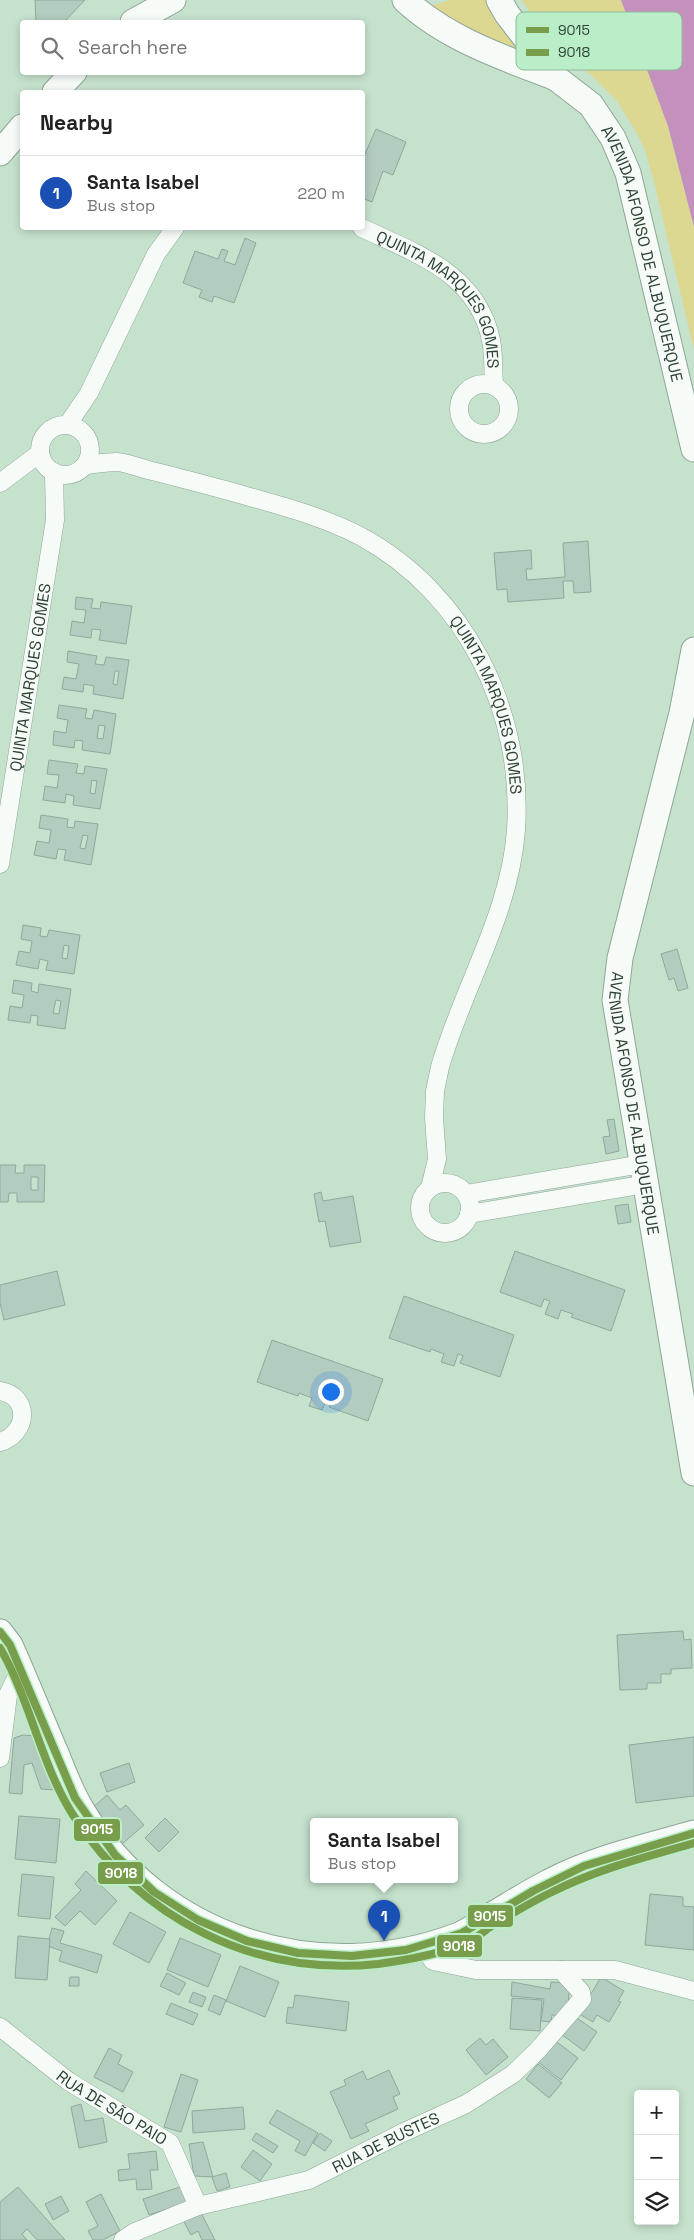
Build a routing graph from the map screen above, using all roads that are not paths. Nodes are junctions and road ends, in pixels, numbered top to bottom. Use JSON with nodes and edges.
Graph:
{"nodes":[{"id":1,"x":173,"y":0,"type":"edge"},
{"id":2,"x":405,"y":0,"type":"edge"},
{"id":3,"x":499,"y":0,"type":"edge"},
{"id":4,"x":137,"y":20,"type":"edge"},
{"id":5,"x":516,"y":26,"type":"edge"},
{"id":6,"x":516,"y":62,"type":"edge"},
{"id":7,"x":536,"y":70,"type":"edge"},
{"id":8,"x":550,"y":70,"type":"edge"},
{"id":9,"x":71,"y":75,"type":"edge"},
{"id":10,"x":556,"y":78,"type":"junction"},
{"id":11,"x":57,"y":90,"type":"edge"},
{"id":12,"x":20,"y":129,"type":"edge"},
{"id":13,"x":0,"y":153,"type":"edge"},
{"id":14,"x":365,"y":229,"type":"edge"},
{"id":15,"x":174,"y":230,"type":"edge"},
{"id":16,"x":494,"y":386,"type":"dead end"},
{"id":17,"x":80,"y":432,"type":"junction"},
{"id":18,"x":694,"y":449,"type":"edge"},
{"id":19,"x":118,"y":462,"type":"junction"},
{"id":20,"x":46,"y":464,"type":"junction"},
{"id":21,"x":80,"y":469,"type":"junction"},
{"id":22,"x":0,"y":483,"type":"edge"},
{"id":23,"x":55,"y":520,"type":"junction"},
{"id":24,"x":694,"y":650,"type":"edge"},
{"id":25,"x":0,"y":864,"type":"edge"},
{"id":26,"x":436,"y":1159,"type":"junction"},
{"id":27,"x":644,"y":1174,"type":"junction"},
{"id":28,"x":430,"y":1188,"type":"junction"},
{"id":29,"x":460,"y":1189,"type":"junction"},
{"id":30,"x":469,"y":1214,"type":"junction"},
{"id":31,"x":0,"y":1391,"type":"edge"},
{"id":32,"x":0,"y":1442,"type":"edge"},
{"id":33,"x":694,"y":1473,"type":"edge"},
{"id":34,"x":0,"y":1632,"type":"edge"},
{"id":35,"x":20,"y":1670,"type":"junction"},
{"id":36,"x":0,"y":1758,"type":"edge"},
{"id":37,"x":694,"y":1833,"type":"edge"},
{"id":38,"x":423,"y":1946,"type":"junction"},
{"id":39,"x":561,"y":1970,"type":"junction"},
{"id":40,"x":694,"y":1990,"type":"edge"},
{"id":41,"x":0,"y":2027,"type":"edge"},
{"id":42,"x":198,"y":2206,"type":"junction"},
{"id":43,"x":123,"y":2240,"type":"edge"}],
"edges":[{"from":1,"to":4,"type":"main road"},
{"from":2,"to":6,"type":"main road"},
{"from":3,"to":5,"type":"main road"},
{"from":7,"to":10,"type":"main road"},
{"from":8,"to":10,"type":"main road"},
{"from":9,"to":11,"type":"main road"},
{"from":10,"to":18,"type":"main road","name":"AVENIDA AFONSO DE ALBUQUERQUE"},
{"from":12,"to":13,"type":"main road"},
{"from":14,"to":16,"type":"street","name":"QUINTA MARQUES GOMES"},
{"from":15,"to":17,"type":"street","name":"QUINTA MARQUES GOMES"},
{"from":17,"to":19,"type":"street","name":"QUINTA MARQUES GOMES"},
{"from":17,"to":20,"type":"street","name":"QUINTA MARQUES GOMES"},
{"from":17,"to":21,"type":"street","name":"QUINTA MARQUES GOMES"},
{"from":19,"to":21,"type":"street","name":"QUINTA MARQUES GOMES"},
{"from":19,"to":26,"type":"street","name":"QUINTA MARQUES GOMES"},
{"from":20,"to":21,"type":"street","name":"QUINTA MARQUES GOMES"},
{"from":20,"to":22,"type":"street"},
{"from":20,"to":23,"type":"street","name":"QUINTA MARQUES GOMES"},
{"from":21,"to":23,"type":"street","name":"QUINTA MARQUES GOMES"},
{"from":23,"to":25,"type":"street","name":"QUINTA MARQUES GOMES"},
{"from":24,"to":27,"type":"main road","name":"AVENIDA AFONSO DE ALBUQUERQUE"},
{"from":26,"to":28,"type":"street","name":"QUINTA MARQUES GOMES"},
{"from":26,"to":29,"type":"street"},
{"from":27,"to":29,"type":"street"},
{"from":27,"to":30,"type":"street"},
{"from":27,"to":33,"type":"main road","name":"AVENIDA AFONSO DE ALBUQUERQUE"},
{"from":28,"to":29,"type":"street"},
{"from":28,"to":30,"type":"street","name":"QUINTA MARQUES GOMES"},
{"from":29,"to":30,"type":"street"},
{"from":31,"to":32,"type":"street"},
{"from":34,"to":35,"type":"main road"},
{"from":35,"to":36,"type":"street"},
{"from":35,"to":38,"type":"main road"},
{"from":37,"to":38,"type":"main road"},
{"from":38,"to":39,"type":"street"},
{"from":39,"to":40,"type":"street"},
{"from":39,"to":42,"type":"street","name":"RUA DE BUSTES"},
{"from":41,"to":42,"type":"street","name":"RUA DE SÃO PAIO"},
{"from":42,"to":43,"type":"street","name":"RUA DE BUSTES"}]}
